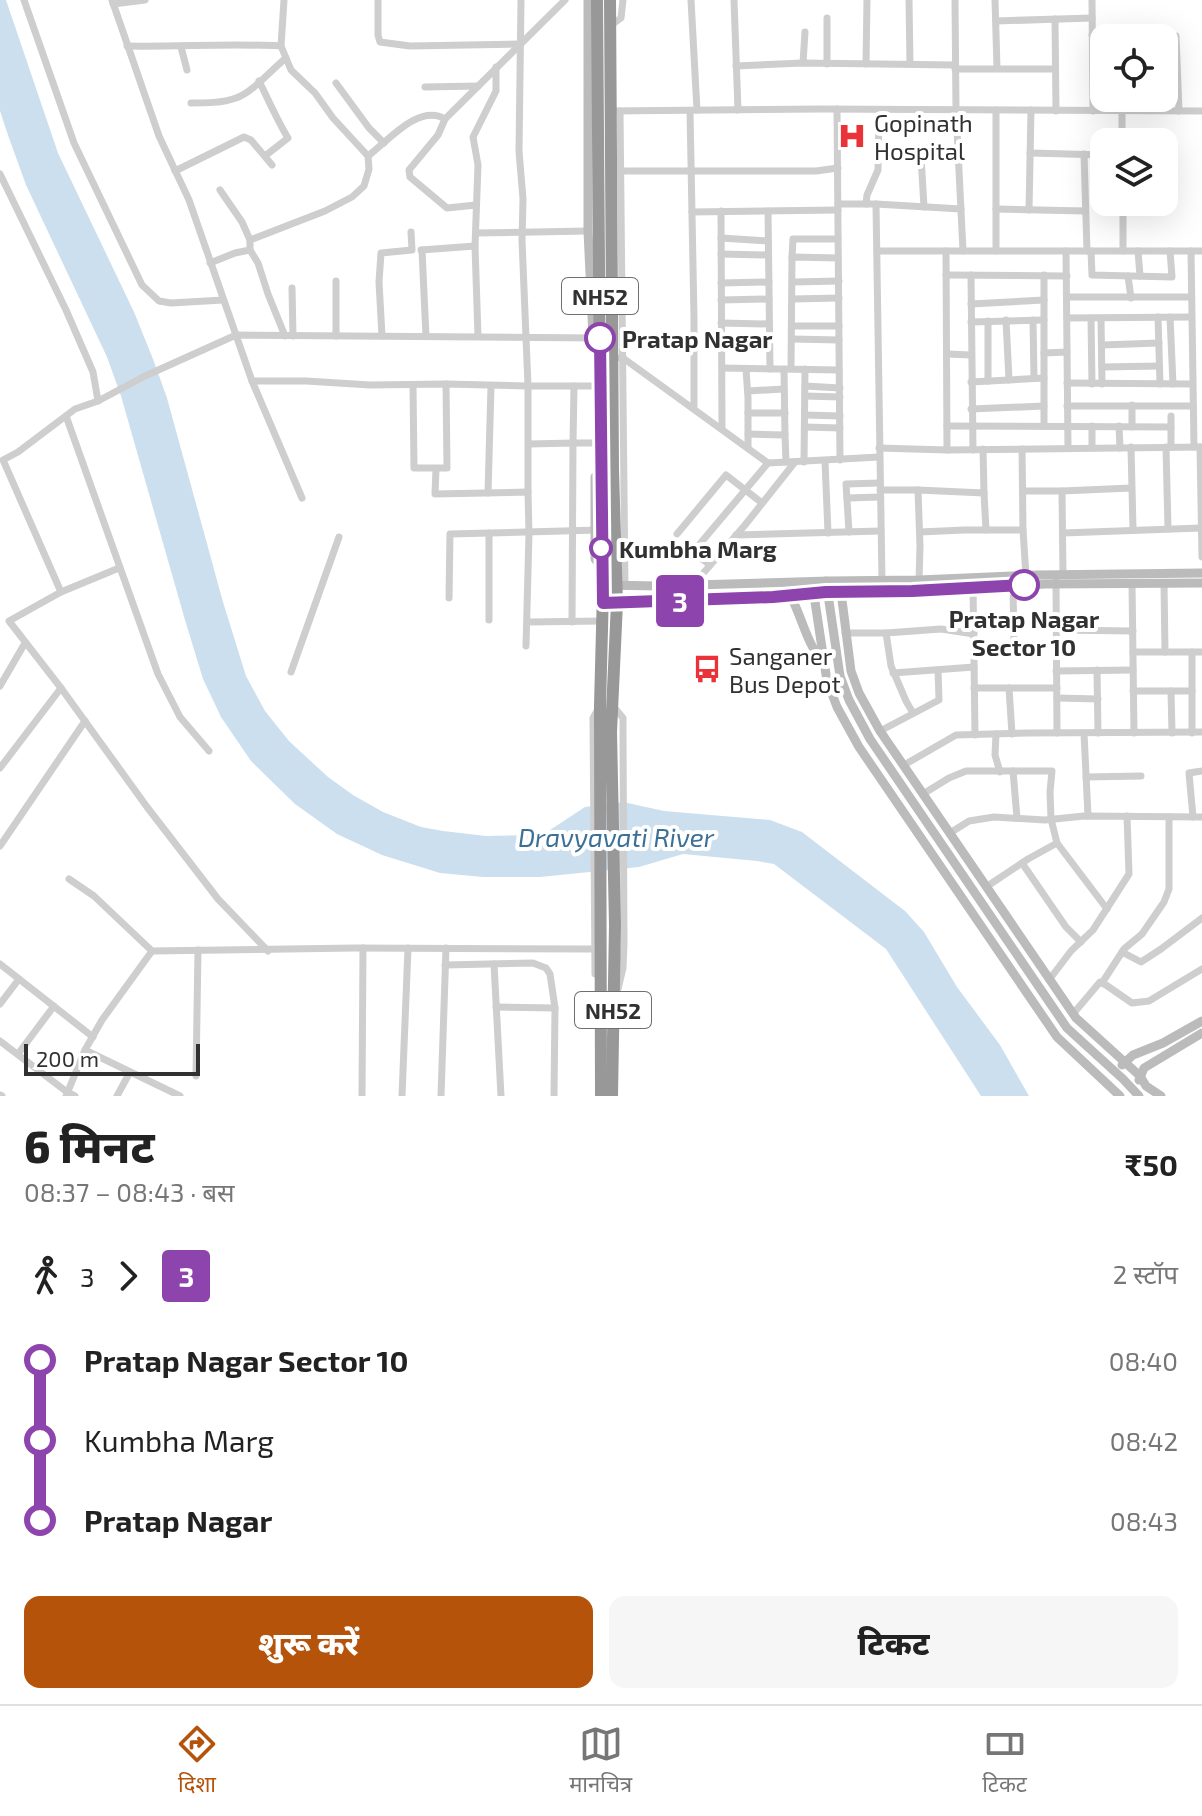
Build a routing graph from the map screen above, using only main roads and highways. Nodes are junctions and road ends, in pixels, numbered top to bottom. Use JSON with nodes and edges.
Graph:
{"nodes":[{"id":1,"x":597,"y":0,"type":"edge"},
{"id":2,"x":610,"y":0,"type":"edge"},
{"id":3,"x":612,"y":357,"type":"junction"},
{"id":4,"x":615,"y":586,"type":"junction"},
{"id":5,"x":606,"y":706,"type":"junction"},
{"id":6,"x":608,"y":925,"type":"junction"},
{"id":7,"x":599,"y":1096,"type":"edge"},
{"id":8,"x":612,"y":1096,"type":"edge"}],
"edges":[{"from":1,"to":3,"type":"highway","number":"NH52"},
{"from":2,"to":3,"type":"highway","number":"NH52"},
{"from":3,"to":4,"type":"highway","number":"NH52"},
{"from":3,"to":4,"type":"highway","number":"NH52"},
{"from":4,"to":5,"type":"highway","number":"NH52"},
{"from":4,"to":5,"type":"highway","number":"NH52"},
{"from":5,"to":6,"type":"highway","number":"NH52"},
{"from":6,"to":7,"type":"highway","number":"NH52"},
{"from":6,"to":8,"type":"highway","number":"NH52"}]}
